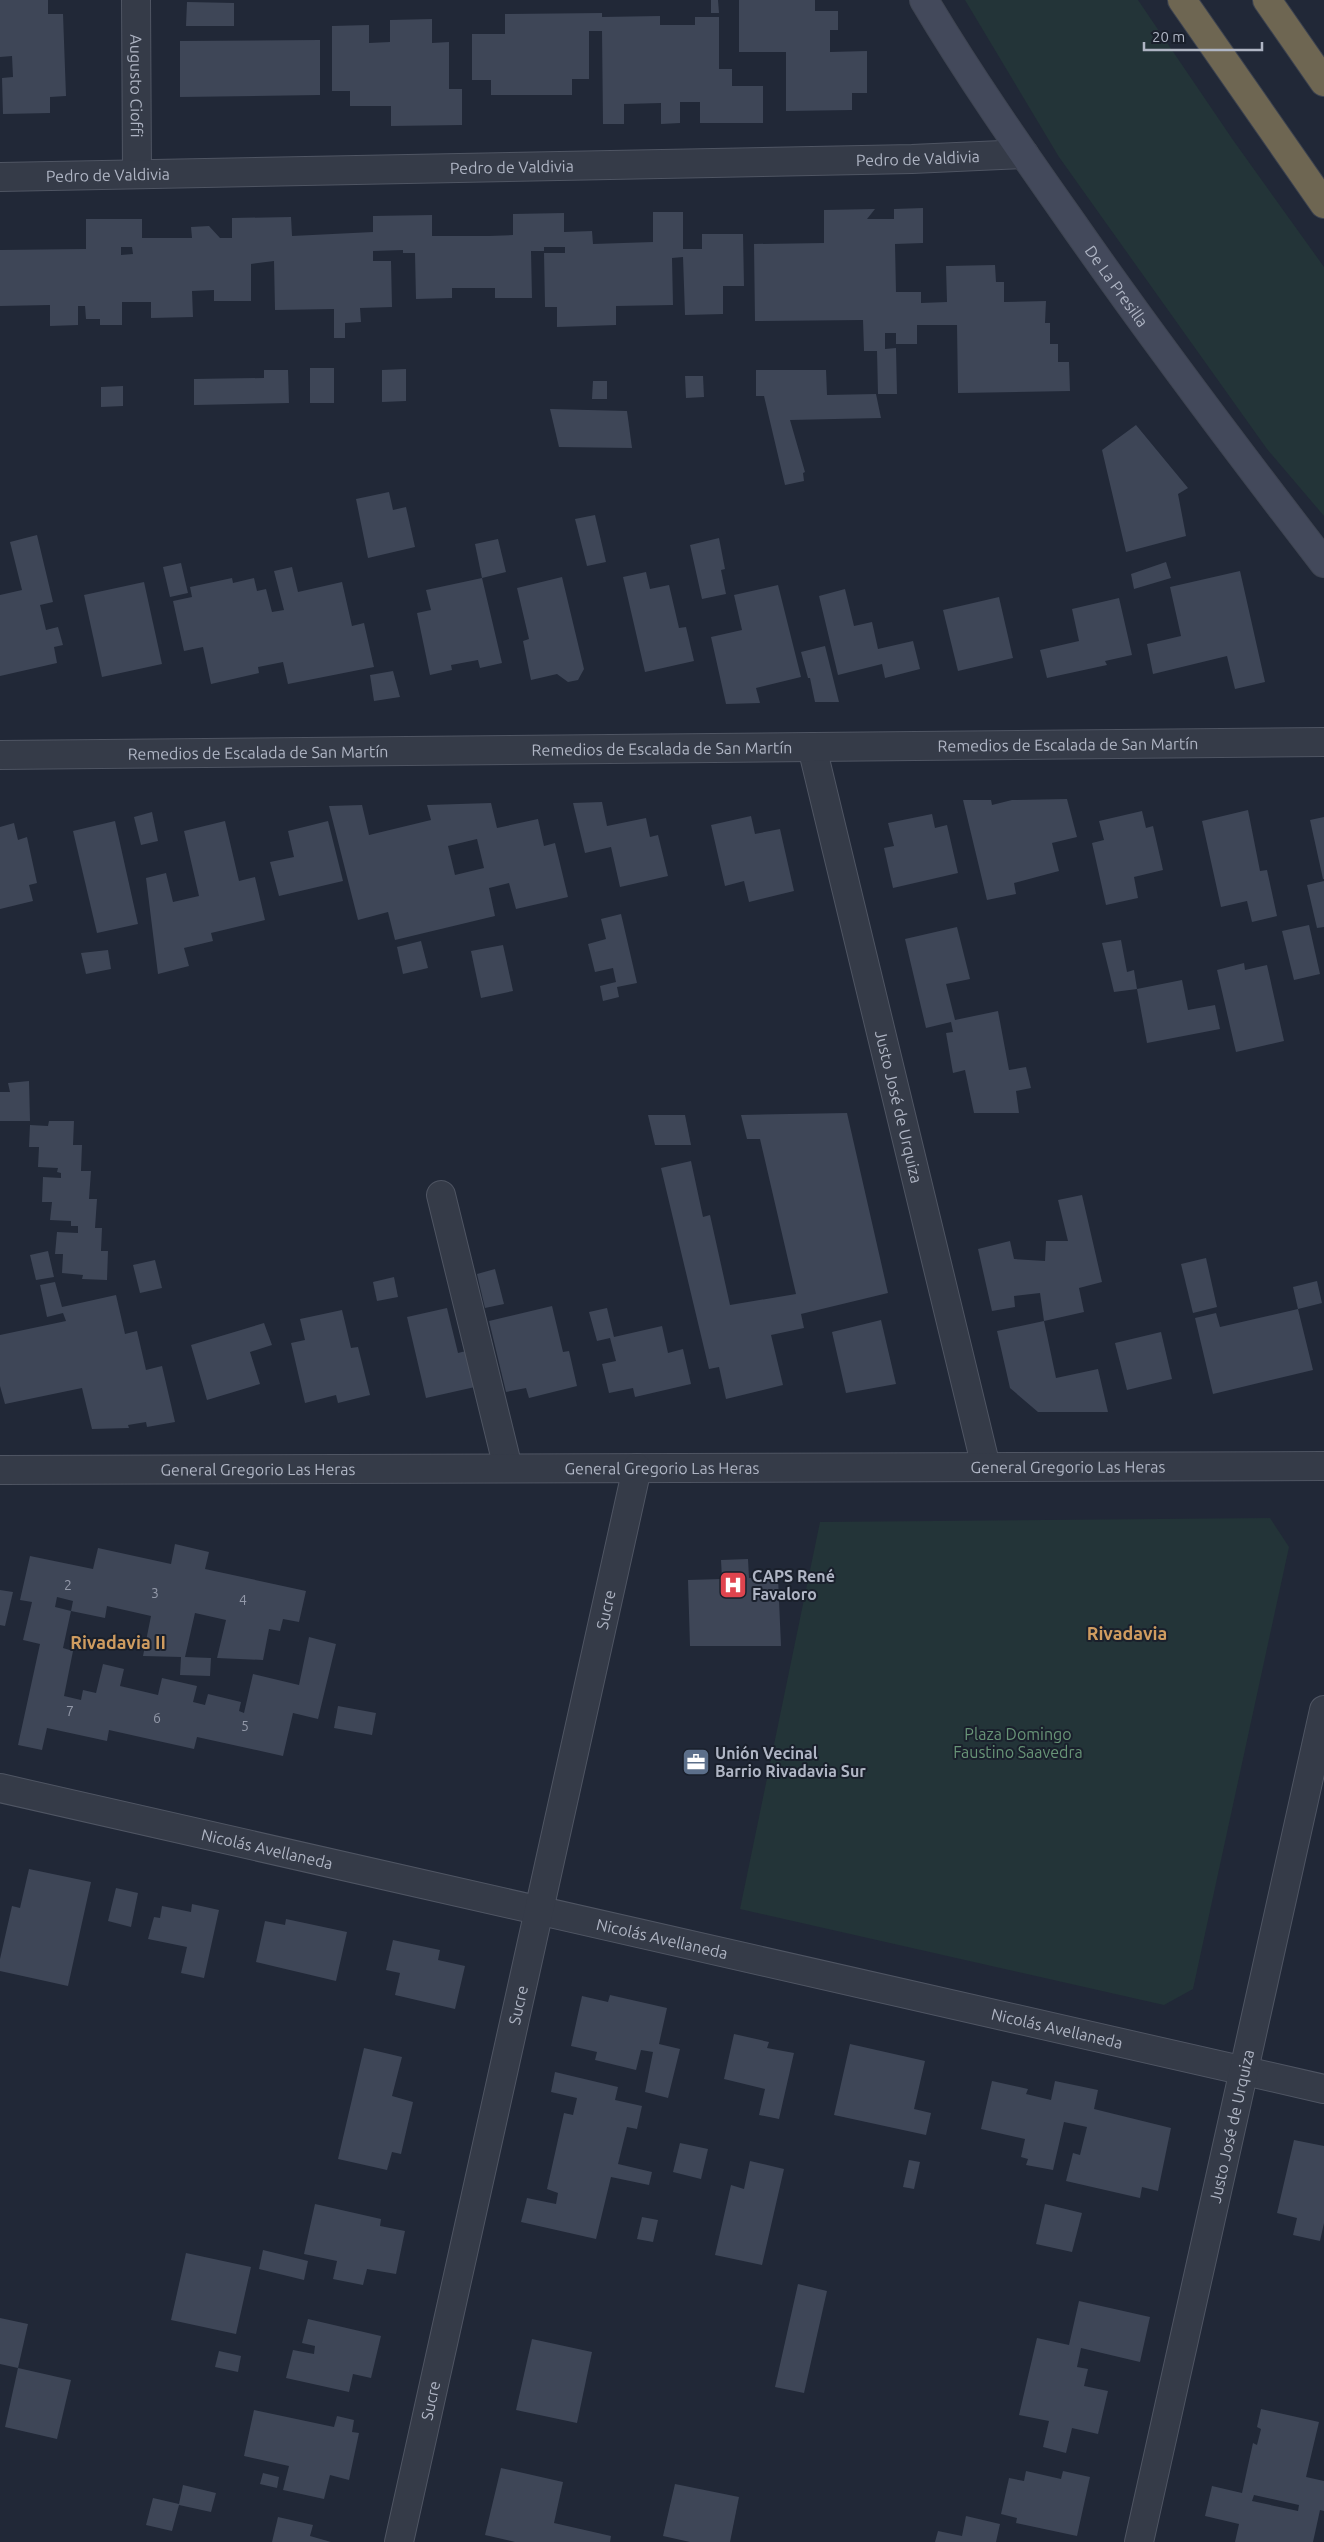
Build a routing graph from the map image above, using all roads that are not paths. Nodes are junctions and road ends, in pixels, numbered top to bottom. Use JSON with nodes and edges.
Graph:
{"nodes":[{"id":1,"x":136,"y":0,"type":"edge"},
{"id":2,"x":924,"y":0,"type":"edge"},
{"id":3,"x":1182,"y":0,"type":"edge"},
{"id":4,"x":1267,"y":0,"type":"edge"},
{"id":5,"x":1324,"y":82,"type":"edge"},
{"id":6,"x":1024,"y":154,"type":"junction"},
{"id":7,"x":137,"y":173,"type":"junction"},
{"id":8,"x":0,"y":177,"type":"edge"},
{"id":9,"x":1324,"y":204,"type":"edge"},
{"id":10,"x":1324,"y":563,"type":"edge"},
{"id":11,"x":1324,"y":742,"type":"edge"},
{"id":12,"x":812,"y":747,"type":"junction"},
{"id":13,"x":0,"y":755,"type":"edge"},
{"id":14,"x":441,"y":1195,"type":"dead end"},
{"id":15,"x":1324,"y":1466,"type":"edge"},
{"id":16,"x":986,"y":1467,"type":"junction"},
{"id":17,"x":508,"y":1468,"type":"junction"},
{"id":18,"x":637,"y":1468,"type":"junction"},
{"id":19,"x":0,"y":1470,"type":"edge"},
{"id":20,"x":1324,"y":1710,"type":"edge"},
{"id":21,"x":0,"y":1788,"type":"edge"},
{"id":22,"x":539,"y":1911,"type":"junction"},
{"id":23,"x":1243,"y":2071,"type":"junction"},
{"id":24,"x":1324,"y":2089,"type":"edge"},
{"id":25,"x":399,"y":2542,"type":"edge"},
{"id":26,"x":1139,"y":2542,"type":"edge"}],
"edges":[{"from":1,"to":7,"type":"street","name":"Augusto Cioffi"},
{"from":2,"to":6,"type":"street","name":"De La Presilla"},
{"from":3,"to":9,"type":"highway"},
{"from":4,"to":5,"type":"highway"},
{"from":6,"to":7,"type":"street","name":"Pedro de Valdivia"},
{"from":6,"to":10,"type":"street","name":"De La Presilla"},
{"from":7,"to":8,"type":"street","name":"Pedro de Valdivia"},
{"from":11,"to":12,"type":"street","name":"Remedios de Escalada de San Martín"},
{"from":12,"to":13,"type":"street","name":"Remedios de Escalada de San Martín"},
{"from":12,"to":16,"type":"street","name":"Justo José de Urquiza"},
{"from":14,"to":17,"type":"street"},
{"from":15,"to":16,"type":"street","name":"General Gregorio Las Heras"},
{"from":16,"to":18,"type":"street","name":"General Gregorio Las Heras"},
{"from":17,"to":18,"type":"street","name":"General Gregorio Las Heras"},
{"from":17,"to":19,"type":"street","name":"General Gregorio Las Heras"},
{"from":18,"to":22,"type":"street","name":"Sucre"},
{"from":20,"to":23,"type":"street","name":"Justo José de Urquiza"},
{"from":21,"to":22,"type":"street","name":"Nicolás Avellaneda"},
{"from":22,"to":23,"type":"street","name":"Nicolás Avellaneda"},
{"from":22,"to":25,"type":"street","name":"Sucre"},
{"from":23,"to":24,"type":"street","name":"Nicolás Avellaneda"},
{"from":23,"to":26,"type":"street","name":"Justo José de Urquiza"}]}
